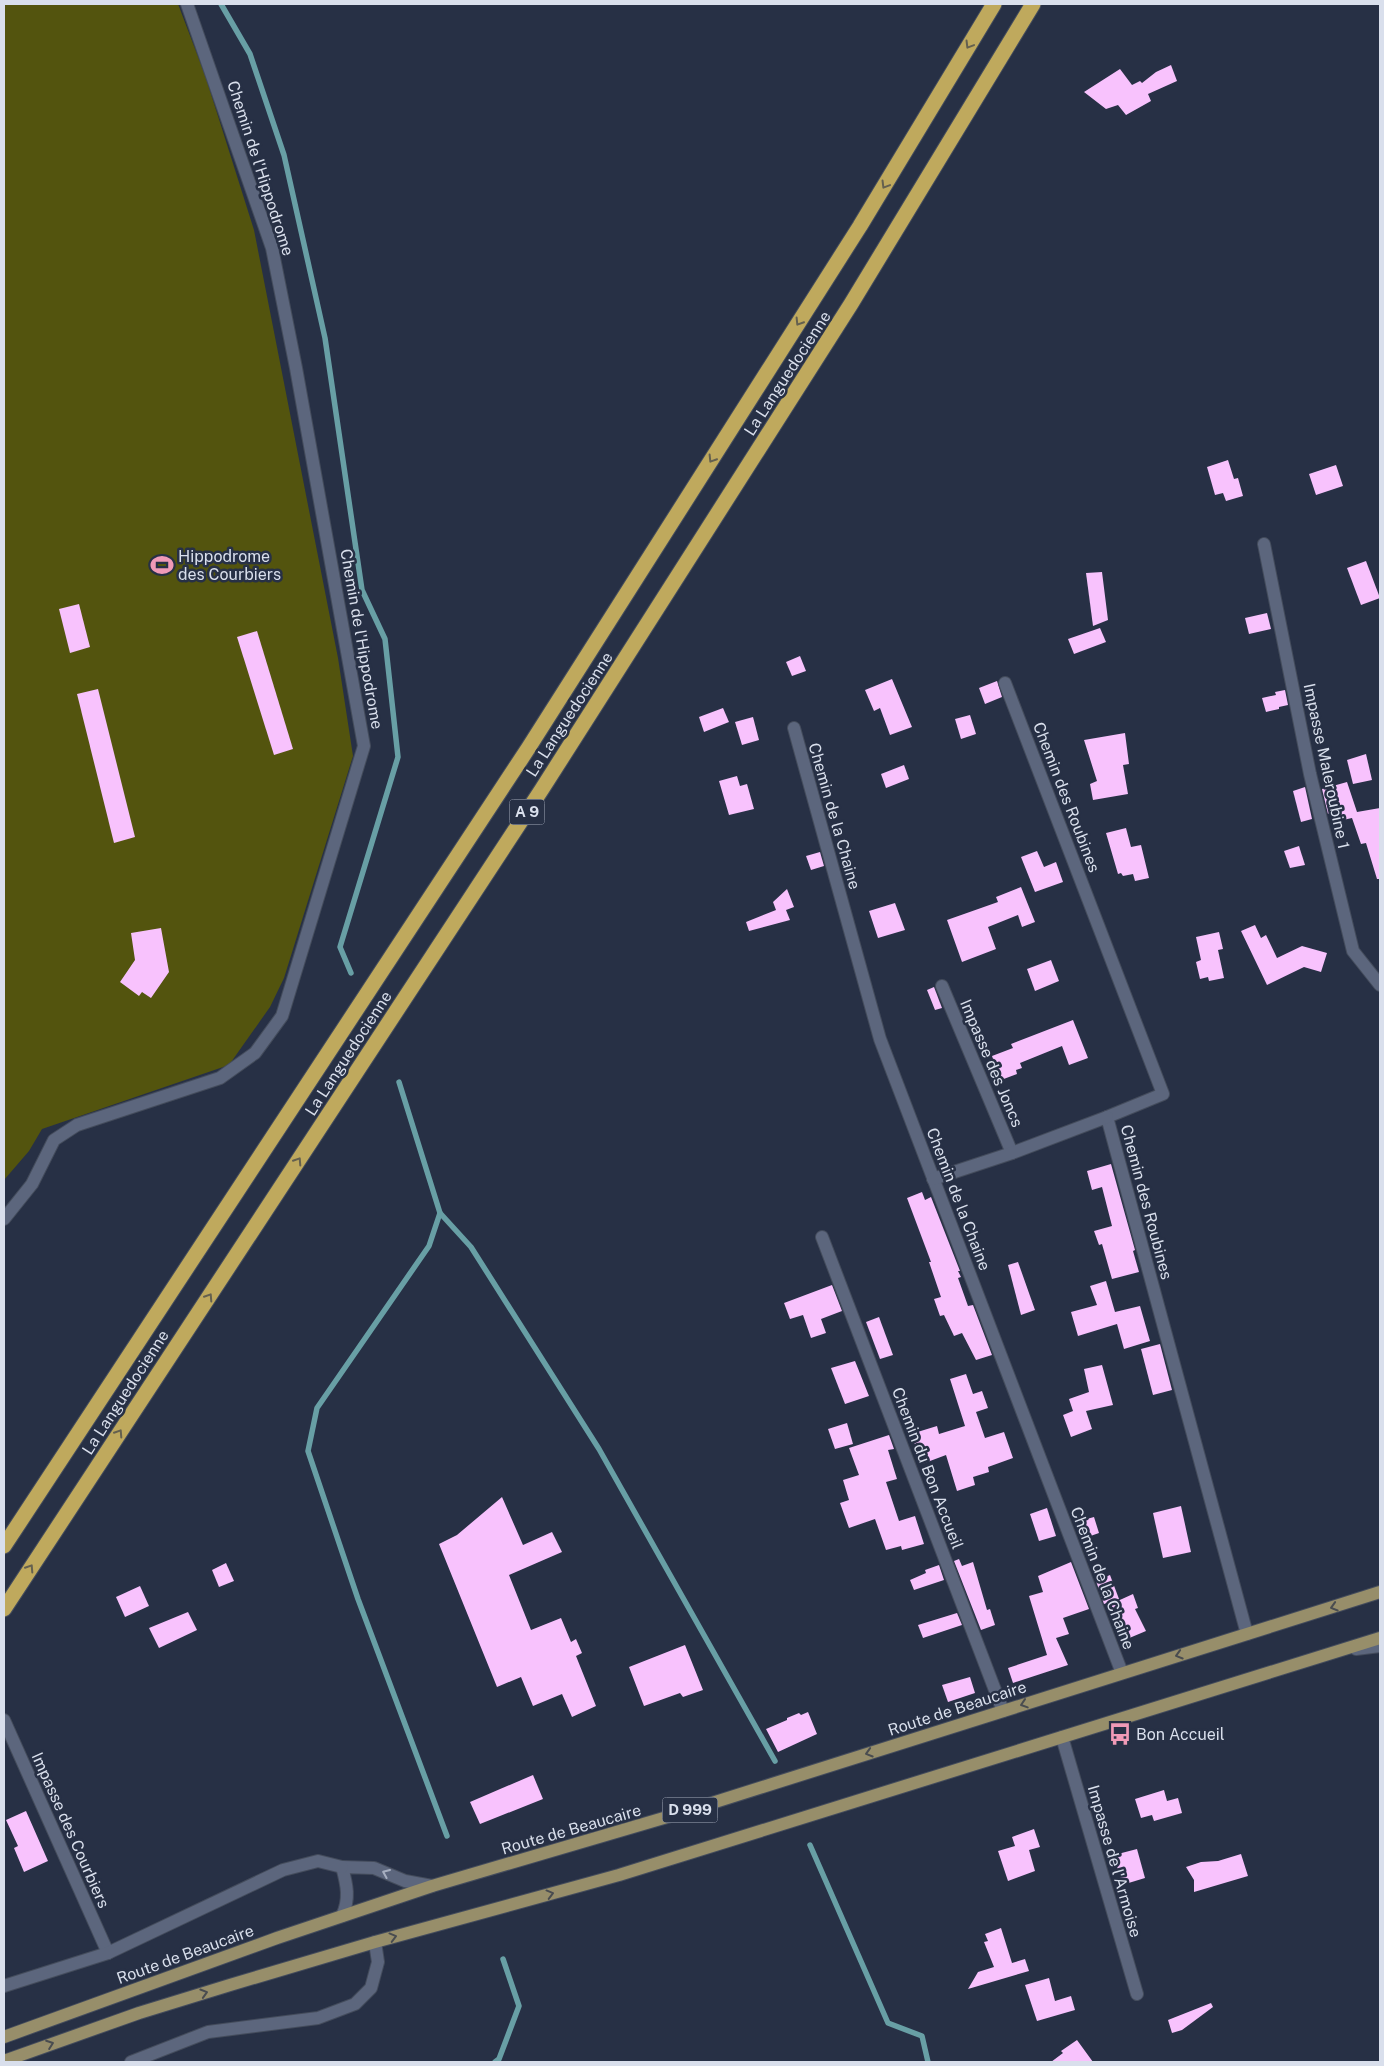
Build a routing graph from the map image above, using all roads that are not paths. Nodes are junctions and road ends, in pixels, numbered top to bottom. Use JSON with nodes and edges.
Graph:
{"nodes":[{"id":1,"x":187,"y":4,"type":"edge"},
{"id":2,"x":994,"y":4,"type":"edge"},
{"id":3,"x":1033,"y":4,"type":"edge"},
{"id":4,"x":1264,"y":544,"type":"dead end"},
{"id":5,"x":1005,"y":683,"type":"dead end"},
{"id":6,"x":794,"y":728,"type":"dead end"},
{"id":7,"x":1380,"y":985,"type":"edge"},
{"id":8,"x":942,"y":986,"type":"dead end"},
{"id":9,"x":1107,"y":1117,"type":"junction"},
{"id":10,"x":1012,"y":1153,"type":"junction"},
{"id":11,"x":933,"y":1179,"type":"junction"},
{"id":12,"x":4,"y":1219,"type":"edge"},
{"id":13,"x":822,"y":1237,"type":"dead end"},
{"id":14,"x":4,"y":1546,"type":"edge"},
{"id":15,"x":1380,"y":1592,"type":"edge"},
{"id":16,"x":4,"y":1609,"type":"edge"},
{"id":17,"x":1247,"y":1634,"type":"junction"},
{"id":18,"x":1380,"y":1638,"type":"edge"},
{"id":19,"x":1380,"y":1646,"type":"edge"},
{"id":20,"x":1336,"y":1652,"type":"junction"},
{"id":21,"x":1122,"y":1673,"type":"junction"},
{"id":22,"x":1003,"y":1711,"type":"junction"},
{"id":23,"x":4,"y":1720,"type":"edge"},
{"id":24,"x":1062,"y":1737,"type":"junction"},
{"id":25,"x":342,"y":1867,"type":"junction"},
{"id":26,"x":432,"y":1886,"type":"junction"},
{"id":27,"x":342,"y":1916,"type":"junction"},
{"id":28,"x":375,"y":1942,"type":"junction"},
{"id":29,"x":108,"y":1953,"type":"junction"},
{"id":30,"x":4,"y":1986,"type":"edge"},
{"id":31,"x":1137,"y":1994,"type":"dead end"},
{"id":32,"x":4,"y":2037,"type":"edge"},
{"id":33,"x":4,"y":2061,"type":"edge"},
{"id":34,"x":131,"y":2062,"type":"edge"}],
"edges":[{"from":1,"to":12,"type":"street","name":"Chemin de l'Hippodrome"},
{"from":2,"to":14,"type":"highway","name":"La Languedocienne","number":"A 9","one_way":true},
{"from":16,"to":3,"type":"highway","name":"La Languedocienne","number":"A 9","one_way":true},
{"from":4,"to":7,"type":"street","name":"Impasse Maleroubine 1"},
{"from":5,"to":9,"type":"street","name":"Chemin des Roubines"},
{"from":6,"to":11,"type":"street","name":"Chemin de la Chaine"},
{"from":8,"to":10,"type":"street","name":"Impasse des Joncs"},
{"from":9,"to":10,"type":"street"},
{"from":9,"to":17,"type":"street","name":"Chemin des Roubines"},
{"from":10,"to":11,"type":"street"},
{"from":11,"to":21,"type":"street","name":"Chemin de la Chaine"},
{"from":13,"to":22,"type":"street","name":"Chemin du Bon Accueil"},
{"from":15,"to":17,"type":"main road","name":"Route de Beaucaire","number":"D 999","one_way":true},
{"from":17,"to":21,"type":"main road","name":"Route de Beaucaire","number":"D 999","one_way":true},
{"from":18,"to":20,"type":"main road","number":"D 999"},
{"from":19,"to":20,"type":"street"},
{"from":20,"to":24,"type":"main road","number":"D 999"},
{"from":21,"to":22,"type":"main road","name":"Route de Beaucaire","number":"D 999","one_way":true},
{"from":22,"to":26,"type":"main road","name":"Route de Beaucaire","number":"D 999","one_way":true},
{"from":23,"to":29,"type":"street","name":"Impasse des Courbiers"},
{"from":28,"to":24,"type":"main road","number":"D 999","one_way":true},
{"from":24,"to":31,"type":"street","name":"Impasse de l'Armoise"},
{"from":26,"to":25,"type":"street","one_way":true},
{"from":25,"to":27,"type":"street"},
{"from":25,"to":29,"type":"street"},
{"from":26,"to":27,"type":"main road","name":"Route de Beaucaire","number":"D 999"},
{"from":27,"to":32,"type":"main road","name":"Route de Beaucaire","number":"D 999"},
{"from":33,"to":28,"type":"main road","number":"D 999","one_way":true},
{"from":28,"to":34,"type":"street"},
{"from":29,"to":30,"type":"street"}]}
